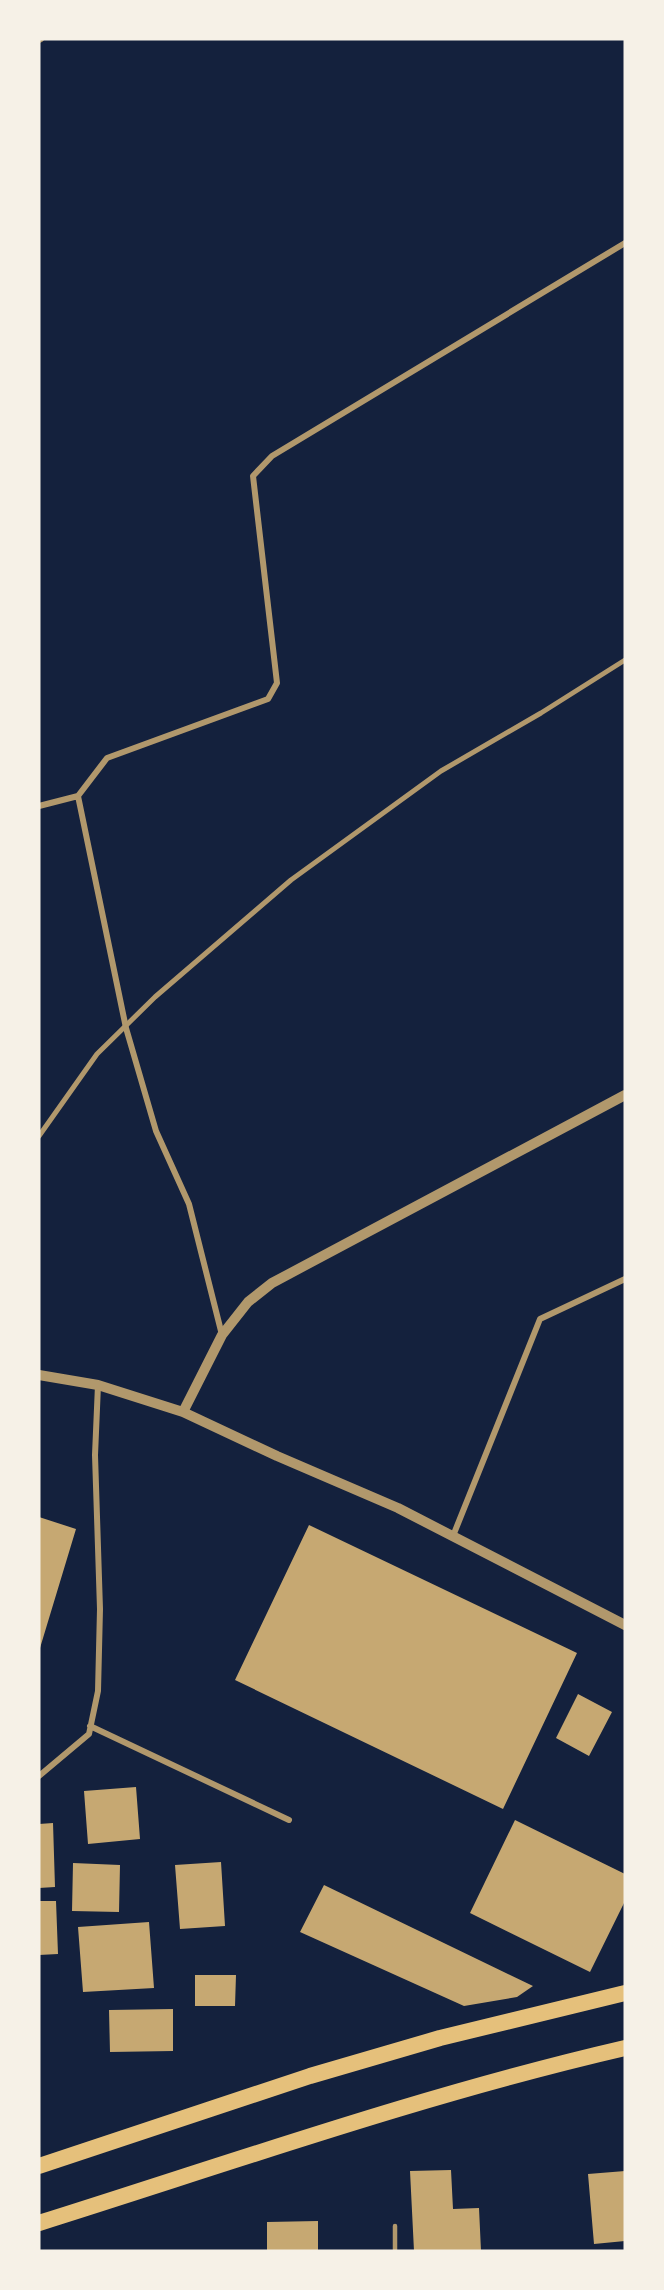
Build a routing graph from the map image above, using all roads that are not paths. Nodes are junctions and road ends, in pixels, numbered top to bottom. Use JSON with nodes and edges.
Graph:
{"nodes":[{"id":1,"x":625,"y":243,"type":"edge"},
{"id":2,"x":625,"y":660,"type":"edge"},
{"id":3,"x":78,"y":796,"type":"junction"},
{"id":4,"x":39,"y":806,"type":"edge"},
{"id":5,"x":126,"y":1028,"type":"junction"},
{"id":6,"x":625,"y":1095,"type":"edge"},
{"id":7,"x":39,"y":1136,"type":"edge"},
{"id":8,"x":625,"y":1279,"type":"edge"},
{"id":9,"x":222,"y":1335,"type":"junction"},
{"id":10,"x":39,"y":1375,"type":"edge"},
{"id":11,"x":98,"y":1385,"type":"junction"},
{"id":12,"x":183,"y":1412,"type":"junction"},
{"id":13,"x":453,"y":1536,"type":"junction"},
{"id":14,"x":625,"y":1625,"type":"edge"},
{"id":15,"x":90,"y":1726,"type":"junction"},
{"id":16,"x":39,"y":1776,"type":"edge"},
{"id":17,"x":289,"y":1820,"type":"dead end"},
{"id":18,"x":625,"y":1993,"type":"edge"},
{"id":19,"x":625,"y":2048,"type":"edge"},
{"id":20,"x":39,"y":2166,"type":"edge"},
{"id":21,"x":39,"y":2223,"type":"edge"},
{"id":22,"x":395,"y":2226,"type":"dead end"},
{"id":23,"x":395,"y":2251,"type":"edge"}],
"edges":[{"from":1,"to":3,"type":"street"},
{"from":2,"to":5,"type":"street"},
{"from":3,"to":4,"type":"street"},
{"from":3,"to":5,"type":"street"},
{"from":5,"to":7,"type":"street"},
{"from":5,"to":9,"type":"street"},
{"from":6,"to":9,"type":"street"},
{"from":8,"to":13,"type":"street"},
{"from":9,"to":12,"type":"street"},
{"from":10,"to":11,"type":"street"},
{"from":11,"to":12,"type":"street"},
{"from":11,"to":15,"type":"street"},
{"from":12,"to":13,"type":"street"},
{"from":13,"to":14,"type":"street"},
{"from":15,"to":16,"type":"street"},
{"from":15,"to":17,"type":"street"},
{"from":18,"to":20,"type":"highway"},
{"from":19,"to":21,"type":"highway"},
{"from":22,"to":23,"type":"lane"}]}
